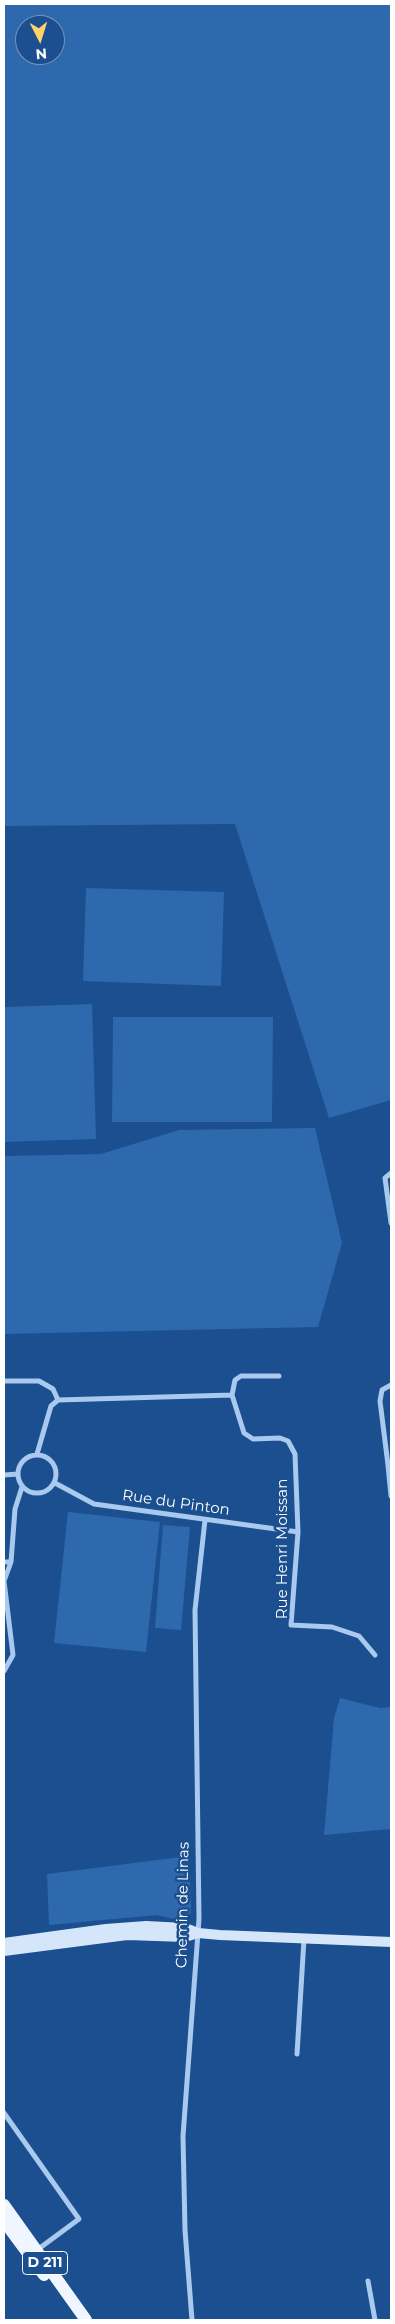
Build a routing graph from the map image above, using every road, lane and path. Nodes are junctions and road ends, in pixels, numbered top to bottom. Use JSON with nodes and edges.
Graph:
{"nodes":[{"id":1,"x":391,"y":1173,"type":"edge"},
{"id":2,"x":391,"y":1223,"type":"edge"},
{"id":3,"x":279,"y":1376,"type":"dead end"},
{"id":4,"x":4,"y":1381,"type":"edge"},
{"id":5,"x":391,"y":1384,"type":"edge"},
{"id":6,"x":232,"y":1395,"type":"junction"},
{"id":7,"x":58,"y":1400,"type":"junction"},
{"id":8,"x":37,"y":1454,"type":"junction"},
{"id":9,"x":390,"y":1464,"type":"edge"},
{"id":10,"x":18,"y":1474,"type":"junction"},
{"id":11,"x":4,"y":1475,"type":"edge"},
{"id":12,"x":55,"y":1483,"type":"junction"},
{"id":13,"x":22,"y":1487,"type":"junction"},
{"id":14,"x":391,"y":1496,"type":"edge"},
{"id":15,"x":205,"y":1520,"type":"junction"},
{"id":16,"x":298,"y":1532,"type":"junction"},
{"id":17,"x":4,"y":1562,"type":"edge"},
{"id":18,"x":11,"y":1562,"type":"junction"},
{"id":19,"x":375,"y":1655,"type":"dead end"},
{"id":20,"x":4,"y":1671,"type":"edge"},
{"id":21,"x":198,"y":1933,"type":"junction"},
{"id":22,"x":304,"y":1939,"type":"junction"},
{"id":23,"x":391,"y":1942,"type":"edge"},
{"id":24,"x":4,"y":1943,"type":"edge"},
{"id":25,"x":4,"y":1951,"type":"edge"},
{"id":26,"x":297,"y":2054,"type":"dead end"},
{"id":27,"x":4,"y":2113,"type":"edge"},
{"id":28,"x":4,"y":2205,"type":"edge"},
{"id":29,"x":4,"y":2221,"type":"edge"},
{"id":30,"x":17,"y":2239,"type":"junction"},
{"id":31,"x":37,"y":2250,"type":"junction"},
{"id":32,"x":368,"y":2281,"type":"dead end"},
{"id":33,"x":78,"y":2320,"type":"edge"},
{"id":34,"x":86,"y":2320,"type":"edge"},
{"id":35,"x":192,"y":2320,"type":"edge"},
{"id":36,"x":375,"y":2320,"type":"edge"}],
"edges":[{"from":1,"to":2,"type":"street"},
{"from":3,"to":6,"type":"street"},
{"from":4,"to":7,"type":"street"},
{"from":5,"to":9,"type":"street"},
{"from":6,"to":7,"type":"street"},
{"from":6,"to":16,"type":"street","name":"Rue Henri Moissan"},
{"from":7,"to":8,"type":"street"},
{"from":8,"to":10,"type":"street"},
{"from":8,"to":12,"type":"street"},
{"from":9,"to":14,"type":"street"},
{"from":10,"to":11,"type":"street"},
{"from":10,"to":13,"type":"street"},
{"from":12,"to":13,"type":"street"},
{"from":12,"to":15,"type":"street","name":"Rue du Pinton"},
{"from":13,"to":18,"type":"street"},
{"from":15,"to":16,"type":"street","name":"Rue du Pinton"},
{"from":15,"to":21,"type":"street","name":"Chemin de Linas"},
{"from":16,"to":19,"type":"street","name":"Rue Henri Moissan"},
{"from":17,"to":18,"type":"street"},
{"from":18,"to":20,"type":"street"},
{"from":21,"to":22,"type":"street"},
{"from":21,"to":24,"type":"street"},
{"from":21,"to":25,"type":"street"},
{"from":21,"to":35,"type":"street","name":"Chemin de Linas"},
{"from":22,"to":23,"type":"street"},
{"from":22,"to":26,"type":"street"},
{"from":27,"to":31,"type":"street"},
{"from":28,"to":31,"type":"main road","number":"D 211"},
{"from":29,"to":30,"type":"main road","number":"D 211"},
{"from":30,"to":31,"type":"street"},
{"from":30,"to":33,"type":"main road","number":"D 211"},
{"from":31,"to":34,"type":"main road","number":"D 211"},
{"from":32,"to":36,"type":"street"}]}
